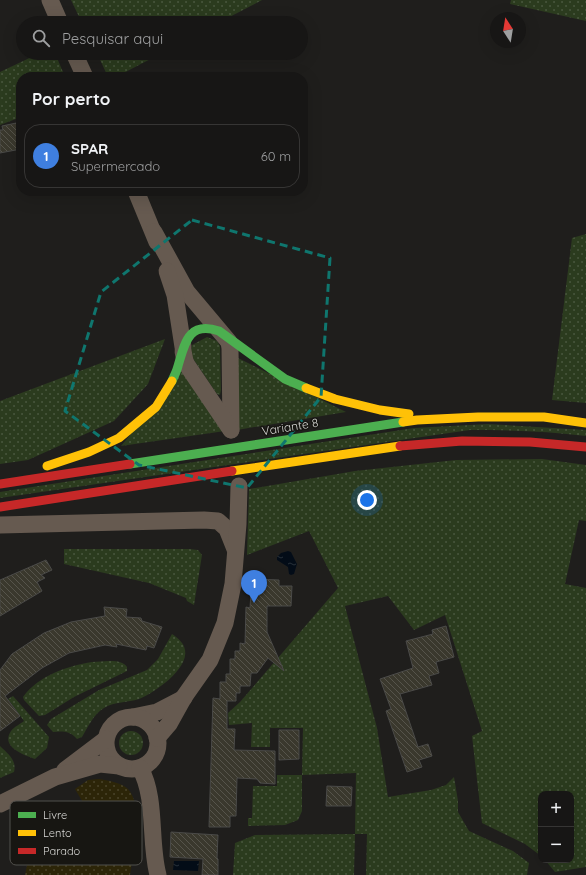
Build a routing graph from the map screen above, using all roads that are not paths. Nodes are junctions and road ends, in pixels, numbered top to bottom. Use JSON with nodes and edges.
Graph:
{"nodes":[{"id":1,"x":50,"y":0,"type":"edge"},
{"id":2,"x":57,"y":16,"type":"edge"},
{"id":3,"x":77,"y":60,"type":"edge"},
{"id":4,"x":83,"y":72,"type":"edge"},
{"id":5,"x":138,"y":196,"type":"edge"},
{"id":6,"x":154,"y":232,"type":"junction"},
{"id":7,"x":223,"y":334,"type":"junction"},
{"id":8,"x":183,"y":349,"type":"junction"},
{"id":9,"x":478,"y":417,"type":"junction"},
{"id":10,"x":586,"y":423,"type":"edge"},
{"id":11,"x":586,"y":447,"type":"edge"},
{"id":12,"x":0,"y":479,"type":"edge"},
{"id":13,"x":0,"y":484,"type":"edge"},
{"id":14,"x":0,"y":507,"type":"edge"},
{"id":15,"x":204,"y":520,"type":"junction"},
{"id":16,"x":0,"y":525,"type":"edge"},
{"id":17,"x":236,"y":551,"type":"junction"},
{"id":18,"x":184,"y":698,"type":"junction"},
{"id":19,"x":133,"y":717,"type":"junction"},
{"id":20,"x":157,"y":738,"type":"junction"},
{"id":21,"x":106,"y":739,"type":"junction"},
{"id":22,"x":119,"y":766,"type":"junction"},
{"id":23,"x":140,"y":768,"type":"junction"},
{"id":24,"x":55,"y":777,"type":"junction"},
{"id":25,"x":0,"y":804,"type":"edge"},
{"id":26,"x":158,"y":875,"type":"edge"}],
"edges":[{"from":1,"to":2,"type":"street"},
{"from":3,"to":4,"type":"street"},
{"from":5,"to":6,"type":"street"},
{"from":6,"to":7,"type":"street"},
{"from":6,"to":8,"type":"street"},
{"from":7,"to":8,"type":"main road"},
{"from":7,"to":8,"type":"street"},
{"from":7,"to":9,"type":"main road"},
{"from":8,"to":12,"type":"main road"},
{"from":9,"to":10,"type":"main road","name":"Variante 8"},
{"from":9,"to":13,"type":"main road","name":"Variante 8"},
{"from":11,"to":14,"type":"main road"},
{"from":15,"to":16,"type":"street"},
{"from":15,"to":17,"type":"street"},
{"from":15,"to":17,"type":"street"},
{"from":17,"to":18,"type":"street"},
{"from":18,"to":19,"type":"street"},
{"from":18,"to":20,"type":"street"},
{"from":19,"to":20,"type":"street"},
{"from":19,"to":21,"type":"street"},
{"from":20,"to":23,"type":"street"},
{"from":21,"to":22,"type":"street"},
{"from":21,"to":24,"type":"street"},
{"from":22,"to":23,"type":"street"},
{"from":22,"to":24,"type":"street"},
{"from":23,"to":26,"type":"street"},
{"from":24,"to":25,"type":"street"}]}
